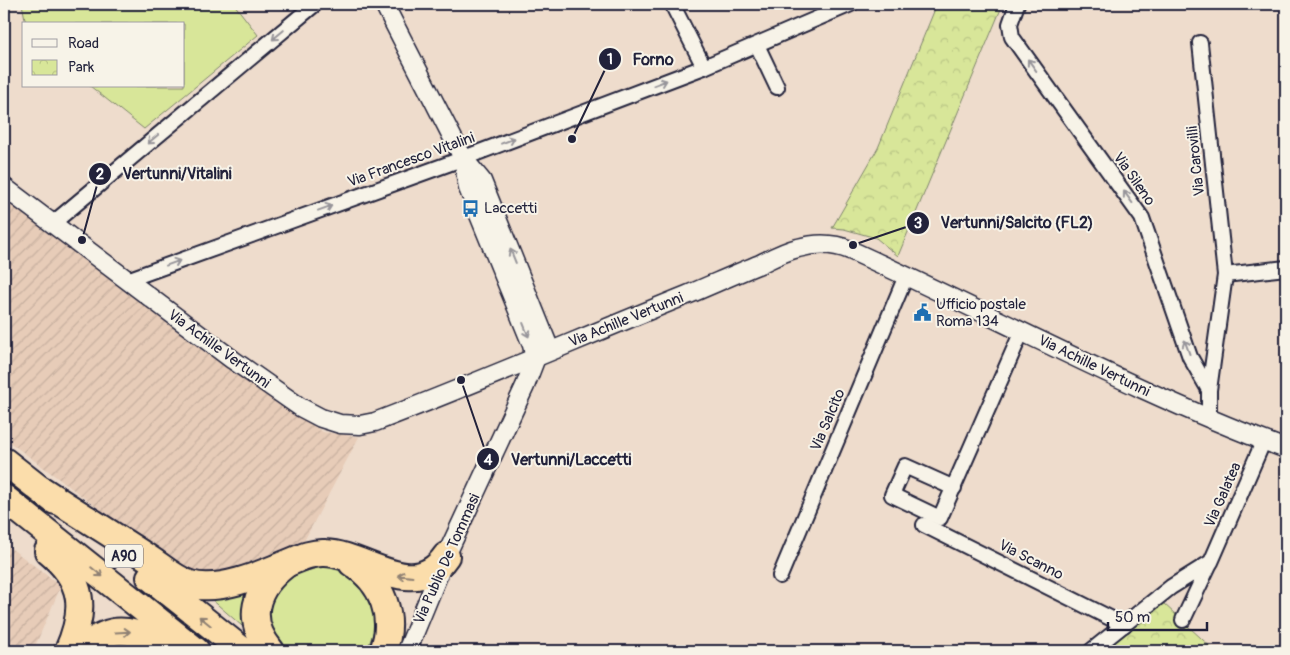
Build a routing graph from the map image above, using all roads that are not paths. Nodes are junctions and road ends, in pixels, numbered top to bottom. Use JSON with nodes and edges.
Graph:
{"nodes":[{"id":1,"x":315,"y":4,"type":"edge"},
{"id":2,"x":384,"y":4,"type":"edge"},
{"id":3,"x":672,"y":4,"type":"edge"},
{"id":4,"x":851,"y":4,"type":"edge"},
{"id":5,"x":1017,"y":4,"type":"edge"},
{"id":6,"x":1200,"y":43,"type":"dead end"},
{"id":7,"x":756,"y":45,"type":"junction"},
{"id":8,"x":704,"y":66,"type":"junction"},
{"id":9,"x":777,"y":87,"type":"dead end"},
{"id":10,"x":463,"y":158,"type":"junction"},
{"id":11,"x":4,"y":187,"type":"edge"},
{"id":12,"x":52,"y":224,"type":"junction"},
{"id":13,"x":1286,"y":268,"type":"edge"},
{"id":14,"x":1225,"y":275,"type":"junction"},
{"id":15,"x":906,"y":276,"type":"junction"},
{"id":16,"x":127,"y":280,"type":"junction"},
{"id":17,"x":1022,"y":331,"type":"junction"},
{"id":18,"x":543,"y":353,"type":"junction"},
{"id":19,"x":1209,"y":390,"type":"junction"},
{"id":20,"x":1209,"y":419,"type":"junction"},
{"id":21,"x":1264,"y":440,"type":"junction"},
{"id":22,"x":1286,"y":449,"type":"edge"},
{"id":23,"x":4,"y":461,"type":"edge"},
{"id":24,"x":954,"y":488,"type":"dead end"},
{"id":25,"x":42,"y":490,"type":"junction"},
{"id":26,"x":4,"y":498,"type":"edge"},
{"id":27,"x":4,"y":510,"type":"edge"},
{"id":28,"x":924,"y":525,"type":"dead end"},
{"id":29,"x":336,"y":555,"type":"junction"},
{"id":30,"x":446,"y":556,"type":"junction"},
{"id":31,"x":1211,"y":562,"type":"junction"},
{"id":32,"x":288,"y":563,"type":"junction"},
{"id":33,"x":780,"y":576,"type":"dead end"},
{"id":34,"x":1183,"y":620,"type":"dead end"},
{"id":35,"x":1124,"y":625,"type":"junction"},
{"id":36,"x":68,"y":651,"type":"edge"},
{"id":37,"x":80,"y":651,"type":"edge"},
{"id":38,"x":182,"y":651,"type":"edge"},
{"id":39,"x":196,"y":651,"type":"edge"},
{"id":40,"x":243,"y":651,"type":"edge"},
{"id":41,"x":271,"y":651,"type":"edge"},
{"id":42,"x":383,"y":651,"type":"edge"},
{"id":43,"x":407,"y":651,"type":"edge"},
{"id":44,"x":1091,"y":651,"type":"edge"}],
"edges":[{"from":1,"to":12,"type":"street","one_way":true},
{"from":2,"to":10,"type":"street"},
{"from":3,"to":8,"type":"street"},
{"from":4,"to":7,"type":"street","name":"Via Francesco Vitalini"},
{"from":19,"to":5,"type":"street","name":"Via Sileno","one_way":true},
{"from":6,"to":14,"type":"street","name":"Via Carovilli"},
{"from":7,"to":8,"type":"street","name":"Via Francesco Vitalini"},
{"from":7,"to":9,"type":"street"},
{"from":10,"to":8,"type":"street","name":"Via Francesco Vitalini","one_way":true},
{"from":16,"to":10,"type":"street","name":"Via Francesco Vitalini","one_way":true},
{"from":10,"to":18,"type":"street"},
{"from":11,"to":12,"type":"street","name":"Via Achille Vertunni"},
{"from":12,"to":16,"type":"street","name":"Via Achille Vertunni"},
{"from":13,"to":14,"type":"street"},
{"from":14,"to":19,"type":"street","name":"Via Carovilli"},
{"from":15,"to":17,"type":"street","name":"Via Achille Vertunni"},
{"from":15,"to":18,"type":"street","name":"Via Achille Vertunni"},
{"from":15,"to":33,"type":"street","name":"Via Salcito"},
{"from":16,"to":18,"type":"street","name":"Via Achille Vertunni"},
{"from":17,"to":20,"type":"street","name":"Via Achille Vertunni"},
{"from":17,"to":24,"type":"street"},
{"from":18,"to":30,"type":"street","name":"Via Publio De Tommasi"},
{"from":19,"to":20,"type":"street","name":"Via Carovilli"},
{"from":20,"to":21,"type":"street","name":"Via Achille Vertunni"},
{"from":21,"to":22,"type":"street","name":"Via Achille Vertunni"},
{"from":21,"to":31,"type":"street","name":"Via Galatea"},
{"from":23,"to":25,"type":"highway","number":"A90"},
{"from":25,"to":32,"type":"highway"},
{"from":40,"to":25,"type":"highway","number":"A90","one_way":true},
{"from":26,"to":39,"type":"highway","number":"A90","one_way":true},
{"from":27,"to":36,"type":"highway"},
{"from":28,"to":35,"type":"street","name":"Via Scanno"},
{"from":30,"to":29,"type":"highway","one_way":true},
{"from":29,"to":32,"type":"highway"},
{"from":29,"to":42,"type":"highway"},
{"from":30,"to":43,"type":"street","name":"Via Publio De Tommasi"},
{"from":31,"to":34,"type":"street","name":"Via Galatea"},
{"from":31,"to":35,"type":"street"},
{"from":32,"to":41,"type":"highway"},
{"from":35,"to":44,"type":"street"},
{"from":37,"to":38,"type":"highway","one_way":true}]}
